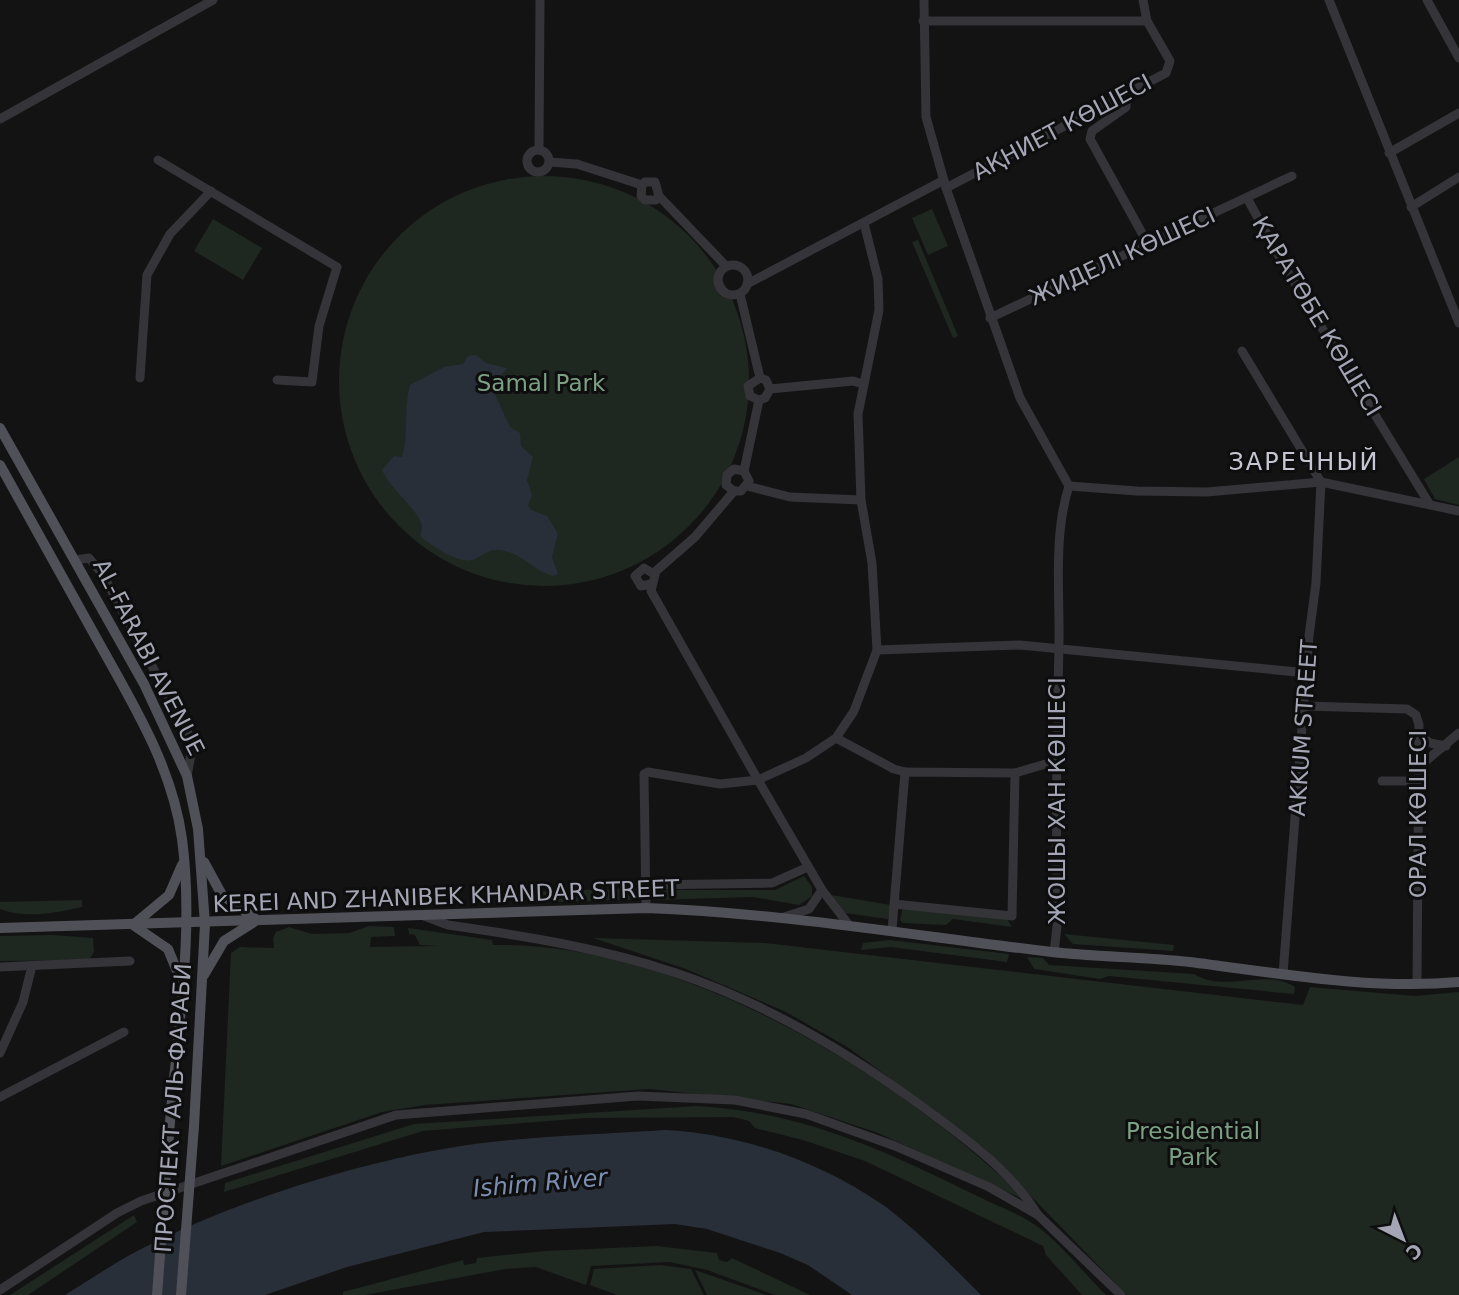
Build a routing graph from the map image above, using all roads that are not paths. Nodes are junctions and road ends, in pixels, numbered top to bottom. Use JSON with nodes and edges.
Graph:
{"nodes":[{"id":1,"x":213,"y":0,"type":"edge"},
{"id":2,"x":540,"y":0,"type":"edge"},
{"id":3,"x":923,"y":0,"type":"edge"},
{"id":4,"x":1143,"y":0,"type":"edge"},
{"id":5,"x":1329,"y":0,"type":"edge"},
{"id":6,"x":1427,"y":0,"type":"edge"},
{"id":7,"x":923,"y":21,"type":"junction"},
{"id":8,"x":1147,"y":22,"type":"junction"},
{"id":9,"x":1459,"y":58,"type":"edge"},
{"id":10,"x":1126,"y":93,"type":"junction"},
{"id":11,"x":1459,"y":113,"type":"edge"},
{"id":12,"x":0,"y":119,"type":"edge"},
{"id":13,"x":539,"y":150,"type":"junction"},
{"id":14,"x":1389,"y":153,"type":"junction"},
{"id":15,"x":158,"y":160,"type":"dead end"},
{"id":16,"x":549,"y":162,"type":"junction"},
{"id":17,"x":1292,"y":176,"type":"dead end"},
{"id":18,"x":1459,"y":177,"type":"edge"},
{"id":19,"x":945,"y":184,"type":"junction"},
{"id":20,"x":642,"y":185,"type":"junction"},
{"id":21,"x":211,"y":191,"type":"junction"},
{"id":22,"x":659,"y":195,"type":"junction"},
{"id":23,"x":1247,"y":198,"type":"junction"},
{"id":24,"x":1411,"y":207,"type":"junction"},
{"id":25,"x":864,"y":223,"type":"junction"},
{"id":26,"x":1148,"y":244,"type":"junction"},
{"id":27,"x":726,"y":266,"type":"junction"},
{"id":28,"x":747,"y":284,"type":"junction"},
{"id":29,"x":740,"y":293,"type":"junction"},
{"id":30,"x":1456,"y":305,"type":"edge"},
{"id":31,"x":990,"y":318,"type":"junction"},
{"id":32,"x":1459,"y":323,"type":"edge"},
{"id":33,"x":1242,"y":351,"type":"dead end"},
{"id":34,"x":140,"y":378,"type":"dead end"},
{"id":35,"x":760,"y":378,"type":"junction"},
{"id":36,"x":277,"y":380,"type":"dead end"},
{"id":37,"x":863,"y":384,"type":"junction"},
{"id":38,"x":770,"y":389,"type":"junction"},
{"id":39,"x":759,"y":400,"type":"junction"},
{"id":40,"x":0,"y":428,"type":"edge"},
{"id":41,"x":0,"y":465,"type":"edge"},
{"id":42,"x":744,"y":471,"type":"junction"},
{"id":43,"x":1321,"y":482,"type":"junction"},
{"id":44,"x":1069,"y":485,"type":"junction"},
{"id":45,"x":747,"y":486,"type":"junction"},
{"id":46,"x":734,"y":491,"type":"junction"},
{"id":47,"x":861,"y":500,"type":"junction"},
{"id":48,"x":1430,"y":505,"type":"junction"},
{"id":49,"x":1459,"y":511,"type":"edge"},
{"id":50,"x":75,"y":560,"type":"junction"},
{"id":51,"x":654,"y":574,"type":"junction"},
{"id":52,"x":652,"y":584,"type":"junction"},
{"id":53,"x":98,"y":602,"type":"junction"},
{"id":54,"x":81,"y":611,"type":"junction"},
{"id":55,"x":1059,"y":649,"type":"junction"},
{"id":56,"x":877,"y":650,"type":"junction"},
{"id":57,"x":1307,"y":673,"type":"junction"},
{"id":58,"x":1304,"y":706,"type":"junction"},
{"id":59,"x":1459,"y":733,"type":"edge"},
{"id":60,"x":1420,"y":736,"type":"junction"},
{"id":61,"x":836,"y":738,"type":"junction"},
{"id":62,"x":1446,"y":746,"type":"junction"},
{"id":63,"x":1056,"y":761,"type":"junction"},
{"id":64,"x":1421,"y":765,"type":"junction"},
{"id":65,"x":905,"y":772,"type":"junction"},
{"id":66,"x":1015,"y":773,"type":"junction"},
{"id":67,"x":187,"y":776,"type":"junction"},
{"id":68,"x":758,"y":780,"type":"junction"},
{"id":69,"x":1420,"y":780,"type":"junction"},
{"id":70,"x":1382,"y":781,"type":"dead end"},
{"id":71,"x":202,"y":858,"type":"junction"},
{"id":72,"x":183,"y":862,"type":"junction"},
{"id":73,"x":808,"y":867,"type":"junction"},
{"id":74,"x":645,"y":885,"type":"junction"},
{"id":75,"x":822,"y":890,"type":"junction"},
{"id":76,"x":894,"y":904,"type":"junction"},
{"id":77,"x":646,"y":908,"type":"junction"},
{"id":78,"x":422,"y":915,"type":"junction"},
{"id":79,"x":784,"y":917,"type":"junction"},
{"id":80,"x":257,"y":920,"type":"junction"},
{"id":81,"x":186,"y":924,"type":"junction"},
{"id":82,"x":205,"y":924,"type":"junction"},
{"id":83,"x":133,"y":925,"type":"junction"},
{"id":84,"x":849,"y":925,"type":"junction"},
{"id":85,"x":0,"y":929,"type":"edge"},
{"id":86,"x":892,"y":930,"type":"junction"},
{"id":87,"x":1054,"y":952,"type":"junction"},
{"id":88,"x":130,"y":961,"type":"dead end"},
{"id":89,"x":33,"y":966,"type":"junction"},
{"id":90,"x":0,"y":967,"type":"edge"},
{"id":91,"x":1283,"y":974,"type":"junction"},
{"id":92,"x":203,"y":978,"type":"junction"},
{"id":93,"x":181,"y":982,"type":"junction"},
{"id":94,"x":1459,"y":982,"type":"edge"},
{"id":95,"x":1417,"y":984,"type":"junction"},
{"id":96,"x":124,"y":1032,"type":"dead end"},
{"id":97,"x":0,"y":1053,"type":"edge"},
{"id":98,"x":0,"y":1097,"type":"edge"},
{"id":99,"x":1038,"y":1215,"type":"junction"},
{"id":100,"x":0,"y":1290,"type":"edge"},
{"id":101,"x":157,"y":1295,"type":"edge"},
{"id":102,"x":181,"y":1295,"type":"edge"},
{"id":103,"x":1121,"y":1295,"type":"edge"}],
"edges":[{"from":1,"to":12,"type":"street"},
{"from":2,"to":13,"type":"street"},
{"from":3,"to":7,"type":"street"},
{"from":4,"to":8,"type":"street"},
{"from":5,"to":14,"type":"street"},
{"from":6,"to":9,"type":"street"},
{"from":7,"to":8,"type":"street"},
{"from":7,"to":19,"type":"street"},
{"from":8,"to":10,"type":"street","name":"АҚНИЕТ КӨШЕСІ"},
{"from":10,"to":19,"type":"street","name":"АҚНИЕТ КӨШЕСІ"},
{"from":10,"to":26,"type":"street"},
{"from":11,"to":14,"type":"street"},
{"from":13,"to":16,"type":"street"},
{"from":13,"to":16,"type":"street"},
{"from":14,"to":24,"type":"street"},
{"from":15,"to":21,"type":"street"},
{"from":16,"to":20,"type":"street"},
{"from":17,"to":23,"type":"street","name":"ЖИДЕЛІ КӨШЕСІ"},
{"from":18,"to":24,"type":"street"},
{"from":19,"to":25,"type":"street","name":"АҚНИЕТ КӨШЕСІ"},
{"from":19,"to":31,"type":"street"},
{"from":20,"to":22,"type":"street"},
{"from":20,"to":22,"type":"street"},
{"from":21,"to":34,"type":"street"},
{"from":21,"to":36,"type":"street"},
{"from":22,"to":27,"type":"street"},
{"from":23,"to":26,"type":"street","name":"ЖИДЕЛІ КӨШЕСІ"},
{"from":23,"to":48,"type":"street","name":"ҚАРАТӨБЕ КӨШЕСІ"},
{"from":24,"to":30,"type":"street"},
{"from":25,"to":28,"type":"street","name":"АҚНИЕТ КӨШЕСІ"},
{"from":25,"to":37,"type":"street"},
{"from":26,"to":31,"type":"street","name":"ЖИДЕЛІ КӨШЕСІ"},
{"from":27,"to":28,"type":"street"},
{"from":27,"to":29,"type":"street"},
{"from":28,"to":29,"type":"street"},
{"from":29,"to":35,"type":"street"},
{"from":30,"to":32,"type":"street"},
{"from":31,"to":44,"type":"street"},
{"from":33,"to":43,"type":"street"},
{"from":35,"to":38,"type":"street"},
{"from":35,"to":39,"type":"street"},
{"from":37,"to":38,"type":"street"},
{"from":37,"to":47,"type":"street"},
{"from":38,"to":39,"type":"street"},
{"from":39,"to":42,"type":"street"},
{"from":40,"to":50,"type":"main road","name":"AL-FARABI AVENUE"},
{"from":41,"to":54,"type":"main road","name":"AL-FARABI AVENUE"},
{"from":42,"to":45,"type":"street"},
{"from":42,"to":46,"type":"street"},
{"from":43,"to":44,"type":"street"},
{"from":43,"to":48,"type":"street"},
{"from":43,"to":57,"type":"street","name":"AKKUM STREET"},
{"from":44,"to":55,"type":"street","name":"ЖОШЫ ХАН КӨШЕСІ"},
{"from":45,"to":46,"type":"street"},
{"from":45,"to":47,"type":"street"},
{"from":46,"to":51,"type":"street"},
{"from":47,"to":56,"type":"street"},
{"from":48,"to":49,"type":"street"},
{"from":50,"to":53,"type":"main road","name":"AL-FARABI AVENUE"},
{"from":50,"to":67,"type":"street"},
{"from":51,"to":52,"type":"street"},
{"from":51,"to":52,"type":"street"},
{"from":52,"to":68,"type":"street"},
{"from":53,"to":54,"type":"main road"},
{"from":53,"to":67,"type":"main road","name":"AL-FARABI AVENUE"},
{"from":54,"to":72,"type":"main road","name":"AL-FARABI AVENUE"},
{"from":55,"to":56,"type":"street"},
{"from":55,"to":57,"type":"street"},
{"from":55,"to":63,"type":"street","name":"ЖОШЫ ХАН КӨШЕСІ"},
{"from":56,"to":61,"type":"street"},
{"from":57,"to":58,"type":"street","name":"AKKUM STREET"},
{"from":58,"to":60,"type":"street","name":"ОРАЛ КӨШЕСІ"},
{"from":58,"to":91,"type":"street","name":"AKKUM STREET"},
{"from":59,"to":62,"type":"street"},
{"from":60,"to":62,"type":"street"},
{"from":60,"to":64,"type":"street","name":"ОРАЛ КӨШЕСІ"},
{"from":61,"to":65,"type":"street"},
{"from":61,"to":68,"type":"street"},
{"from":62,"to":64,"type":"street"},
{"from":63,"to":66,"type":"street"},
{"from":63,"to":87,"type":"street","name":"ЖОШЫ ХАН КӨШЕСІ"},
{"from":64,"to":69,"type":"street","name":"ОРАЛ КӨШЕСІ"},
{"from":65,"to":66,"type":"street"},
{"from":65,"to":76,"type":"street"},
{"from":66,"to":76,"type":"street"},
{"from":67,"to":71,"type":"main road","name":"AL-FARABI AVENUE"},
{"from":68,"to":73,"type":"street"},
{"from":68,"to":74,"type":"street"},
{"from":69,"to":70,"type":"street"},
{"from":69,"to":95,"type":"street","name":"ОРАЛ КӨШЕСІ"},
{"from":71,"to":80,"type":"main road"},
{"from":71,"to":82,"type":"main road","name":"AL-FARABI AVENUE"},
{"from":72,"to":81,"type":"main road","name":"AL-FARABI AVENUE"},
{"from":72,"to":83,"type":"main road"},
{"from":73,"to":74,"type":"street"},
{"from":73,"to":75,"type":"street"},
{"from":74,"to":77,"type":"street"},
{"from":75,"to":79,"type":"street"},
{"from":75,"to":84,"type":"street"},
{"from":76,"to":86,"type":"street"},
{"from":77,"to":78,"type":"main road","name":"KEREI AND ZHANIBEK KHANDAR STREET"},
{"from":77,"to":79,"type":"main road","name":"KEREI AND ZHANIBEK KHANDAR STREET"},
{"from":78,"to":80,"type":"main road","name":"KEREI AND ZHANIBEK KHANDAR STREET"},
{"from":78,"to":99,"type":"street"},
{"from":79,"to":84,"type":"main road","name":"KEREI AND ZHANIBEK KHANDAR STREET"},
{"from":80,"to":82,"type":"main road","name":"KEREI AND ZHANIBEK KHANDAR STREET"},
{"from":80,"to":92,"type":"main road"},
{"from":81,"to":82,"type":"main road","name":"KEREI AND ZHANIBEK KHANDAR STREET"},
{"from":81,"to":83,"type":"main road","name":"KEREI AND ZHANIBEK KHANDAR STREET"},
{"from":81,"to":93,"type":"main road","name":"ПРОСПЕКТ АЛЬ-ФАРАБИ"},
{"from":82,"to":92,"type":"main road","name":"ПРОСПЕКТ АЛЬ-ФАРАБИ"},
{"from":83,"to":85,"type":"main road","name":"KEREI AND ZHANIBEK KHANDAR STREET"},
{"from":83,"to":93,"type":"main road"},
{"from":84,"to":86,"type":"main road","name":"KEREI AND ZHANIBEK KHANDAR STREET"},
{"from":86,"to":87,"type":"main road","name":"KEREI AND ZHANIBEK KHANDAR STREET"},
{"from":87,"to":91,"type":"main road","name":"KEREI AND ZHANIBEK KHANDAR STREET"},
{"from":88,"to":89,"type":"street"},
{"from":89,"to":90,"type":"street"},
{"from":89,"to":97,"type":"street"},
{"from":91,"to":95,"type":"main road","name":"KEREI AND ZHANIBEK KHANDAR STREET"},
{"from":92,"to":102,"type":"main road","name":"ПРОСПЕКТ АЛЬ-ФАРАБИ","bridge":true},
{"from":93,"to":101,"type":"main road","name":"ПРОСПЕКТ АЛЬ-ФАРАБИ","bridge":true},
{"from":94,"to":95,"type":"main road","name":"KEREI AND ZHANIBEK KHANDAR STREET"},
{"from":96,"to":98,"type":"street"},
{"from":99,"to":100,"type":"street"},
{"from":99,"to":103,"type":"street"}]}
